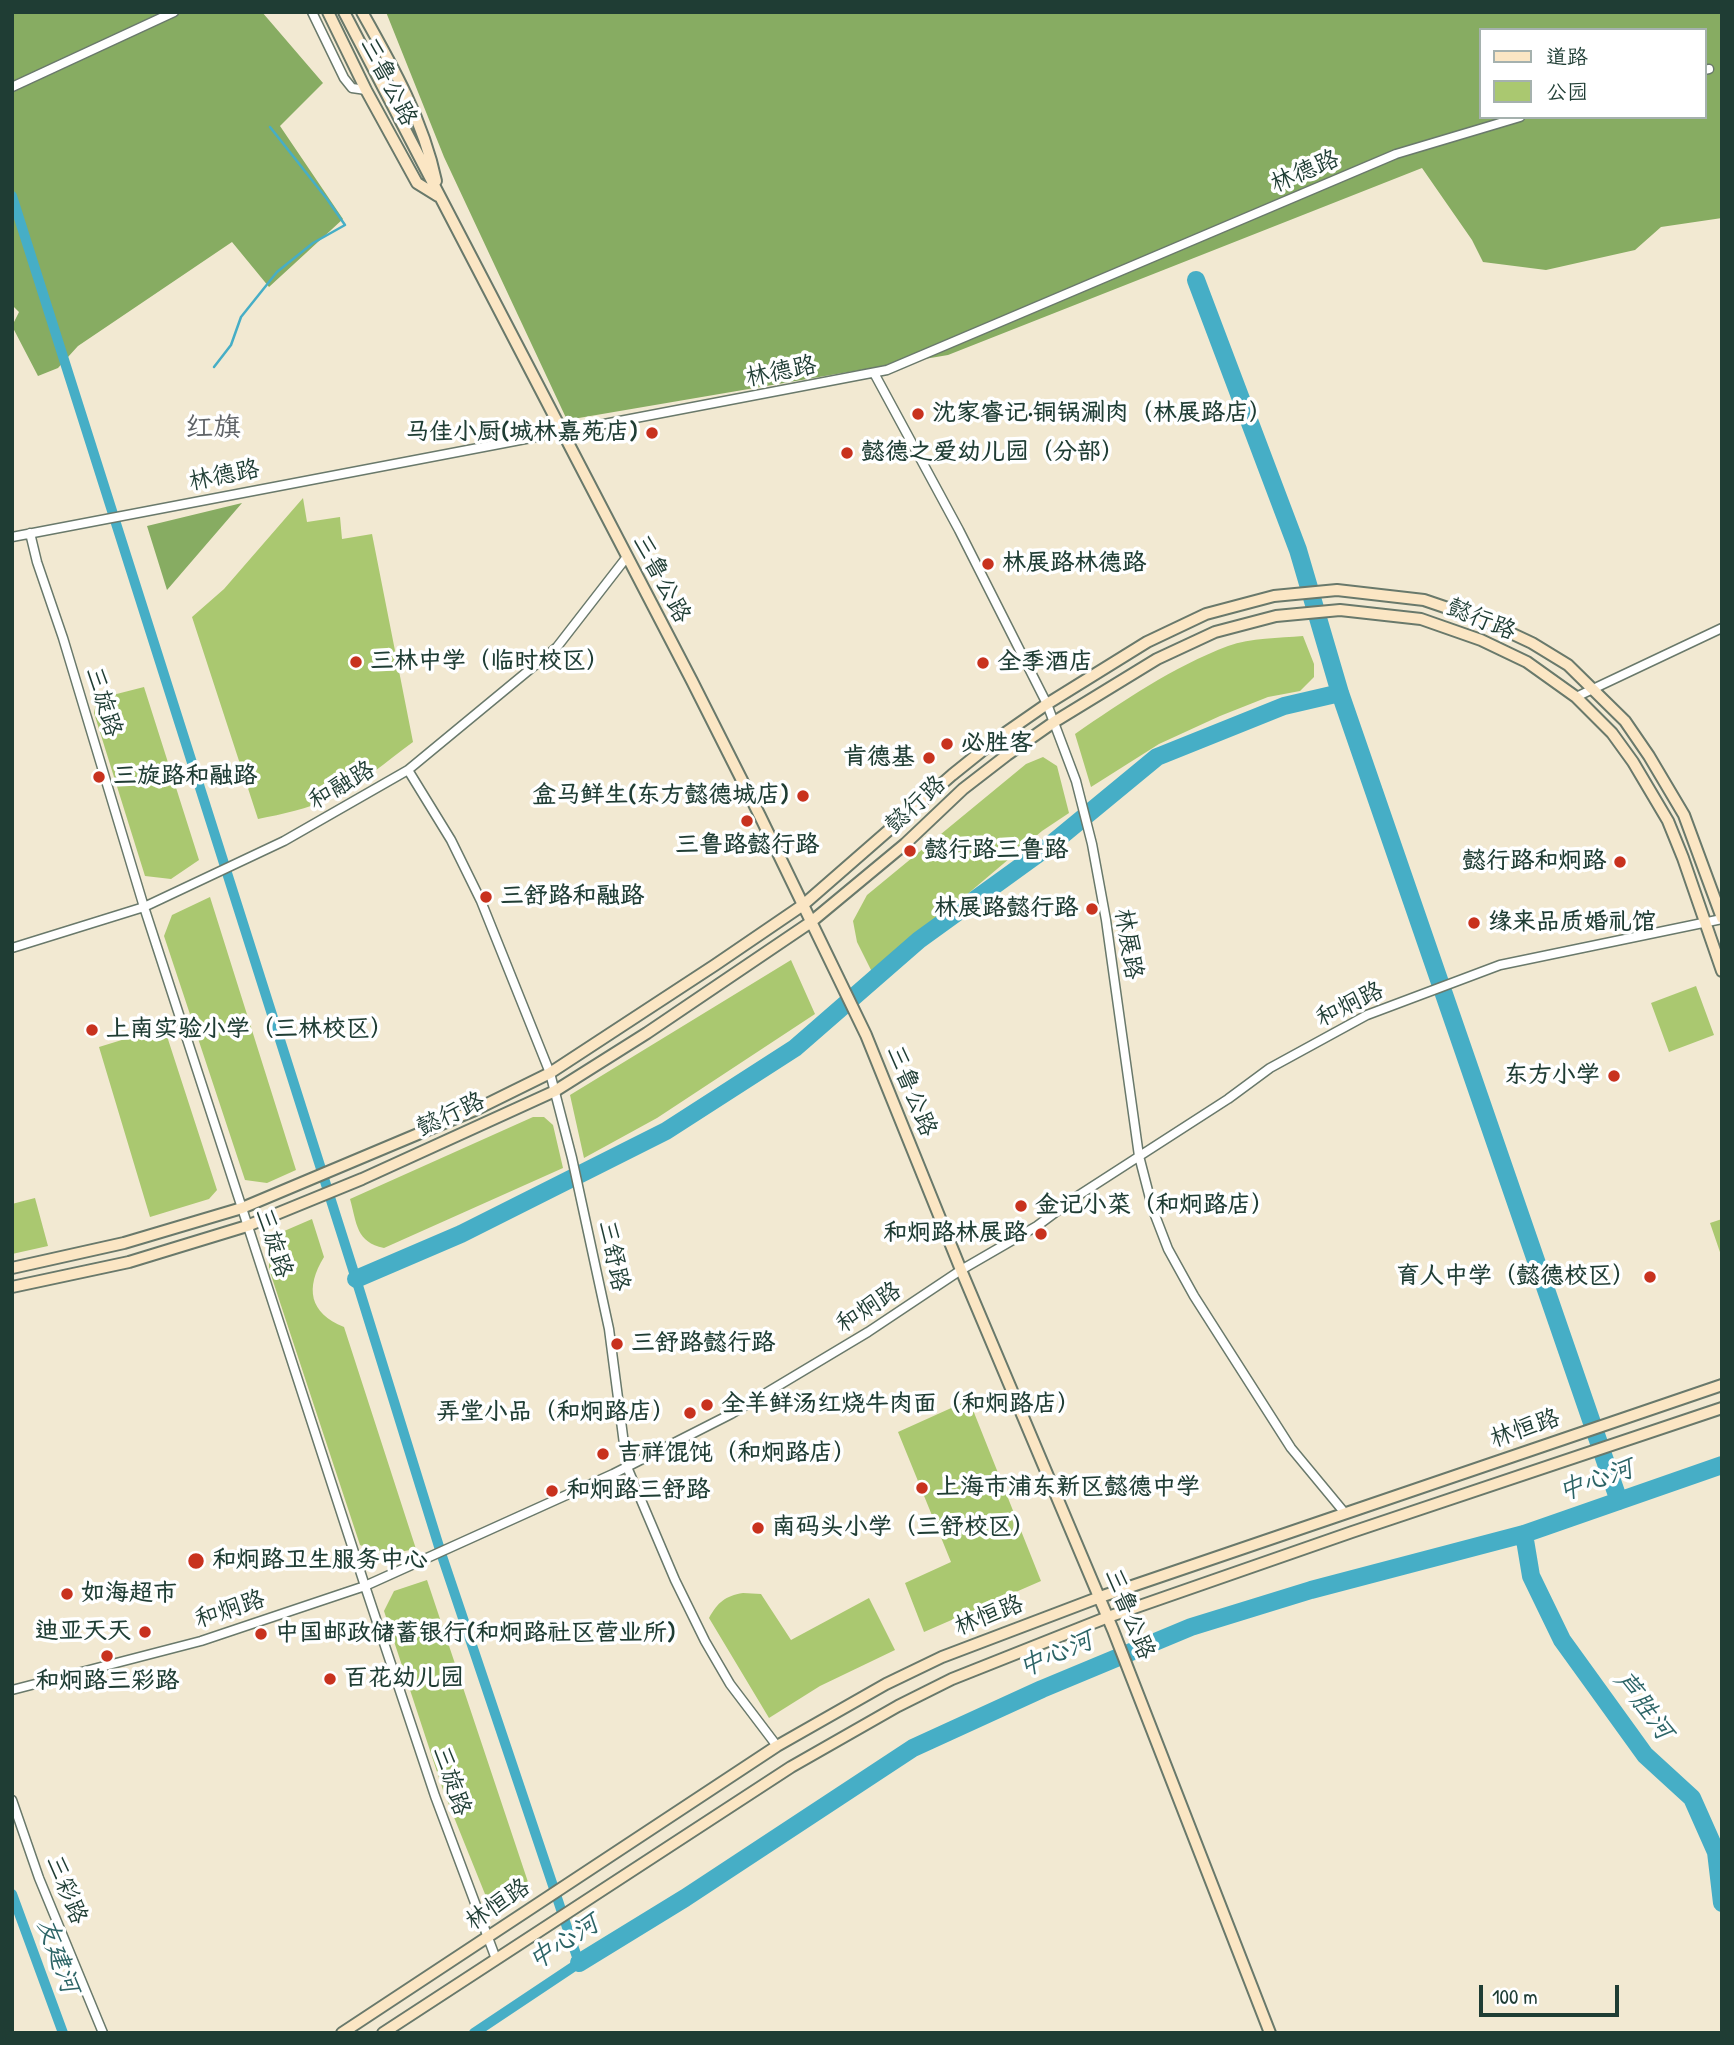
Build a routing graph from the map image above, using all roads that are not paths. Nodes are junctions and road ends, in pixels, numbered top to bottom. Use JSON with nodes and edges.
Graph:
{"nodes":[{"id":1,"x":174,"y":12,"type":"edge"},
{"id":2,"x":312,"y":12,"type":"edge"},
{"id":3,"x":328,"y":12,"type":"edge"},
{"id":4,"x":344,"y":12,"type":"edge"},
{"id":5,"x":362,"y":12,"type":"edge"},
{"id":6,"x":12,"y":87,"type":"edge"},
{"id":7,"x":366,"y":90,"type":"junction"},
{"id":8,"x":1513,"y":119,"type":"edge"},
{"id":9,"x":440,"y":197,"type":"junction"},
{"id":10,"x":874,"y":373,"type":"junction"},
{"id":11,"x":562,"y":433,"type":"junction"},
{"id":12,"x":30,"y":533,"type":"junction"},
{"id":13,"x":12,"y":537,"type":"edge"},
{"id":14,"x":626,"y":558,"type":"junction"},
{"id":15,"x":1722,"y":628,"type":"edge"},
{"id":16,"x":1593,"y":688,"type":"junction"},
{"id":17,"x":1576,"y":697,"type":"junction"},
{"id":18,"x":1047,"y":704,"type":"junction"},
{"id":19,"x":1054,"y":722,"type":"junction"},
{"id":20,"x":408,"y":770,"type":"junction"},
{"id":21,"x":803,"y":905,"type":"junction"},
{"id":22,"x":145,"y":907,"type":"junction"},
{"id":23,"x":1722,"y":919,"type":"edge"},
{"id":24,"x":811,"y":922,"type":"junction"},
{"id":25,"x":1705,"y":923,"type":"junction"},
{"id":26,"x":12,"y":948,"type":"edge"},
{"id":27,"x":1722,"y":971,"type":"edge"},
{"id":28,"x":550,"y":1073,"type":"junction"},
{"id":29,"x":555,"y":1091,"type":"junction"},
{"id":30,"x":1139,"y":1156,"type":"junction"},
{"id":31,"x":242,"y":1208,"type":"junction"},
{"id":32,"x":247,"y":1226,"type":"junction"},
{"id":33,"x":12,"y":1268,"type":"edge"},
{"id":34,"x":961,"y":1270,"type":"junction"},
{"id":35,"x":12,"y":1287,"type":"edge"},
{"id":36,"x":1722,"y":1385,"type":"edge"},
{"id":37,"x":1721,"y":1410,"type":"edge"},
{"id":38,"x":627,"y":1466,"type":"junction"},
{"id":39,"x":1344,"y":1512,"type":"junction"},
{"id":40,"x":365,"y":1586,"type":"junction"},
{"id":41,"x":1100,"y":1597,"type":"junction"},
{"id":42,"x":1108,"y":1617,"type":"junction"},
{"id":43,"x":12,"y":1690,"type":"edge"},
{"id":44,"x":776,"y":1746,"type":"junction"},
{"id":45,"x":12,"y":1800,"type":"edge"},
{"id":46,"x":487,"y":1938,"type":"junction"},
{"id":47,"x":496,"y":1958,"type":"junction"},
{"id":48,"x":103,"y":2033,"type":"edge"},
{"id":49,"x":342,"y":2033,"type":"edge"},
{"id":50,"x":383,"y":2033,"type":"edge"},
{"id":51,"x":1270,"y":2033,"type":"edge"}],
"edges":[{"from":1,"to":6,"type":"street"},
{"from":2,"to":7,"type":"street"},
{"from":3,"to":7,"type":"main road","name":"三鲁公路"},
{"from":4,"to":9,"type":"main road","name":"三鲁公路"},
{"from":5,"to":9,"type":"main road","name":"三鲁公路"},
{"from":7,"to":9,"type":"main road","name":"三鲁公路"},
{"from":8,"to":10,"type":"street","name":"林德路"},
{"from":9,"to":11,"type":"main road","name":"三鲁公路"},
{"from":10,"to":11,"type":"street","name":"林德路"},
{"from":10,"to":18,"type":"street","name":"林展路"},
{"from":11,"to":12,"type":"street","name":"林德路"},
{"from":11,"to":14,"type":"main road","name":"三鲁公路"},
{"from":12,"to":13,"type":"street","name":"林德路"},
{"from":12,"to":22,"type":"street","name":"三旋路"},
{"from":14,"to":20,"type":"street","name":"和融路"},
{"from":14,"to":21,"type":"main road","name":"三鲁公路"},
{"from":15,"to":16,"type":"street"},
{"from":16,"to":17,"type":"street"},
{"from":16,"to":18,"type":"main road","name":"懿行路"},
{"from":16,"to":23,"type":"main road","name":"懿行路"},
{"from":17,"to":19,"type":"main road","name":"懿行路"},
{"from":17,"to":25,"type":"main road","name":"懿行路"},
{"from":18,"to":19,"type":"street","name":"林展路"},
{"from":18,"to":21,"type":"main road","name":"懿行路"},
{"from":19,"to":24,"type":"main road","name":"懿行路"},
{"from":19,"to":30,"type":"street","name":"林展路"},
{"from":20,"to":22,"type":"street","name":"和融路"},
{"from":20,"to":28,"type":"street","name":"三舒路"},
{"from":21,"to":24,"type":"main road","name":"三鲁公路"},
{"from":21,"to":28,"type":"main road","name":"懿行路"},
{"from":22,"to":26,"type":"street","name":"和融路"},
{"from":22,"to":31,"type":"street","name":"三旋路"},
{"from":23,"to":25,"type":"street","name":"和炯路"},
{"from":24,"to":29,"type":"main road","name":"懿行路"},
{"from":24,"to":34,"type":"main road","name":"三鲁公路"},
{"from":25,"to":27,"type":"main road","name":"懿行路"},
{"from":25,"to":30,"type":"street","name":"和炯路"},
{"from":28,"to":29,"type":"street","name":"三舒路"},
{"from":28,"to":31,"type":"main road","name":"懿行路"},
{"from":29,"to":32,"type":"main road","name":"懿行路"},
{"from":29,"to":38,"type":"street","name":"三舒路"},
{"from":30,"to":34,"type":"street","name":"和炯路"},
{"from":30,"to":39,"type":"street","name":"林展路"},
{"from":31,"to":32,"type":"street","name":"三旋路"},
{"from":31,"to":33,"type":"main road","name":"懿行路"},
{"from":32,"to":35,"type":"main road","name":"懿行路"},
{"from":32,"to":40,"type":"street","name":"三旋路"},
{"from":34,"to":38,"type":"street","name":"和炯路"},
{"from":34,"to":41,"type":"main road","name":"三鲁公路"},
{"from":36,"to":39,"type":"main road","name":"林恒路"},
{"from":37,"to":42,"type":"main road","name":"林恒路"},
{"from":38,"to":40,"type":"street","name":"和炯路"},
{"from":38,"to":44,"type":"street","name":"三舒路"},
{"from":39,"to":41,"type":"main road","name":"林恒路"},
{"from":40,"to":43,"type":"street","name":"和炯路"},
{"from":40,"to":46,"type":"street","name":"三旋路"},
{"from":41,"to":42,"type":"main road","name":"三鲁公路"},
{"from":41,"to":44,"type":"main road","name":"林恒路"},
{"from":42,"to":47,"type":"main road","name":"林恒路"},
{"from":42,"to":51,"type":"main road","name":"三鲁公路"},
{"from":44,"to":46,"type":"main road","name":"林恒路"},
{"from":45,"to":48,"type":"street","name":"三彩路"},
{"from":46,"to":47,"type":"street","name":"三旋路"},
{"from":46,"to":49,"type":"main road","name":"林恒路"},
{"from":47,"to":50,"type":"main road","name":"林恒路"}]}
